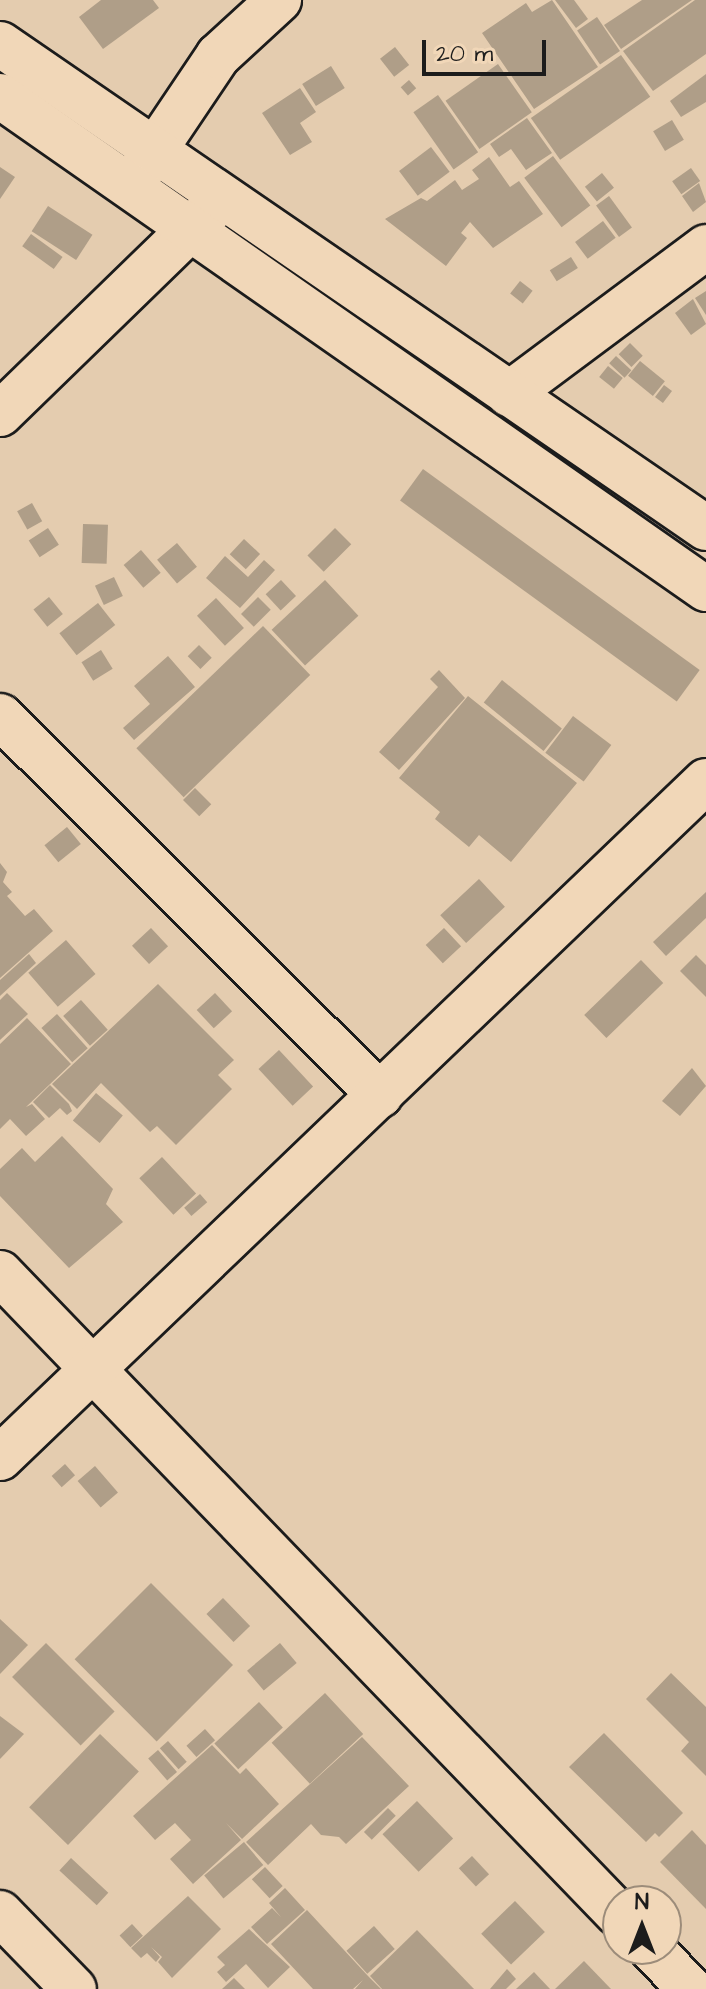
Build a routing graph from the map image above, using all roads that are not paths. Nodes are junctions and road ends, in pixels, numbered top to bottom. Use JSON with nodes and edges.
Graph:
{"nodes":[{"id":1,"x":279,"y":0,"type":"edge"},
{"id":2,"x":0,"y":44,"type":"edge"},
{"id":3,"x":0,"y":96,"type":"edge"},
{"id":4,"x":154,"y":148,"type":"junction"},
{"id":5,"x":131,"y":187,"type":"junction"},
{"id":6,"x":205,"y":214,"type":"junction"},
{"id":7,"x":706,"y":247,"type":"edge"},
{"id":8,"x":509,"y":394,"type":"junction"},
{"id":9,"x":0,"y":414,"type":"edge"},
{"id":10,"x":706,"y":528,"type":"edge"},
{"id":11,"x":706,"y":589,"type":"edge"},
{"id":12,"x":0,"y":716,"type":"edge"},
{"id":13,"x":706,"y":781,"type":"edge"},
{"id":14,"x":380,"y":1095,"type":"junction"},
{"id":15,"x":0,"y":1273,"type":"edge"},
{"id":16,"x":95,"y":1367,"type":"junction"},
{"id":17,"x":0,"y":1458,"type":"edge"},
{"id":18,"x":602,"y":1897,"type":"edge"},
{"id":19,"x":0,"y":1913,"type":"edge"},
{"id":20,"x":667,"y":1965,"type":"edge"},
{"id":21,"x":74,"y":1989,"type":"edge"},
{"id":22,"x":690,"y":1989,"type":"edge"}],
"edges":[{"from":1,"to":4,"type":"street"},
{"from":2,"to":4,"type":"street"},
{"from":3,"to":5,"type":"street"},
{"from":4,"to":5,"type":"street"},
{"from":4,"to":6,"type":"street"},
{"from":5,"to":6,"type":"street"},
{"from":6,"to":8,"type":"street"},
{"from":6,"to":9,"type":"street"},
{"from":6,"to":11,"type":"street"},
{"from":7,"to":8,"type":"street"},
{"from":8,"to":10,"type":"street"},
{"from":12,"to":14,"type":"street"},
{"from":13,"to":14,"type":"street"},
{"from":14,"to":16,"type":"street"},
{"from":15,"to":16,"type":"street"},
{"from":16,"to":17,"type":"street"},
{"from":16,"to":18,"type":"street"},
{"from":19,"to":21,"type":"street"},
{"from":20,"to":22,"type":"street"}]}
